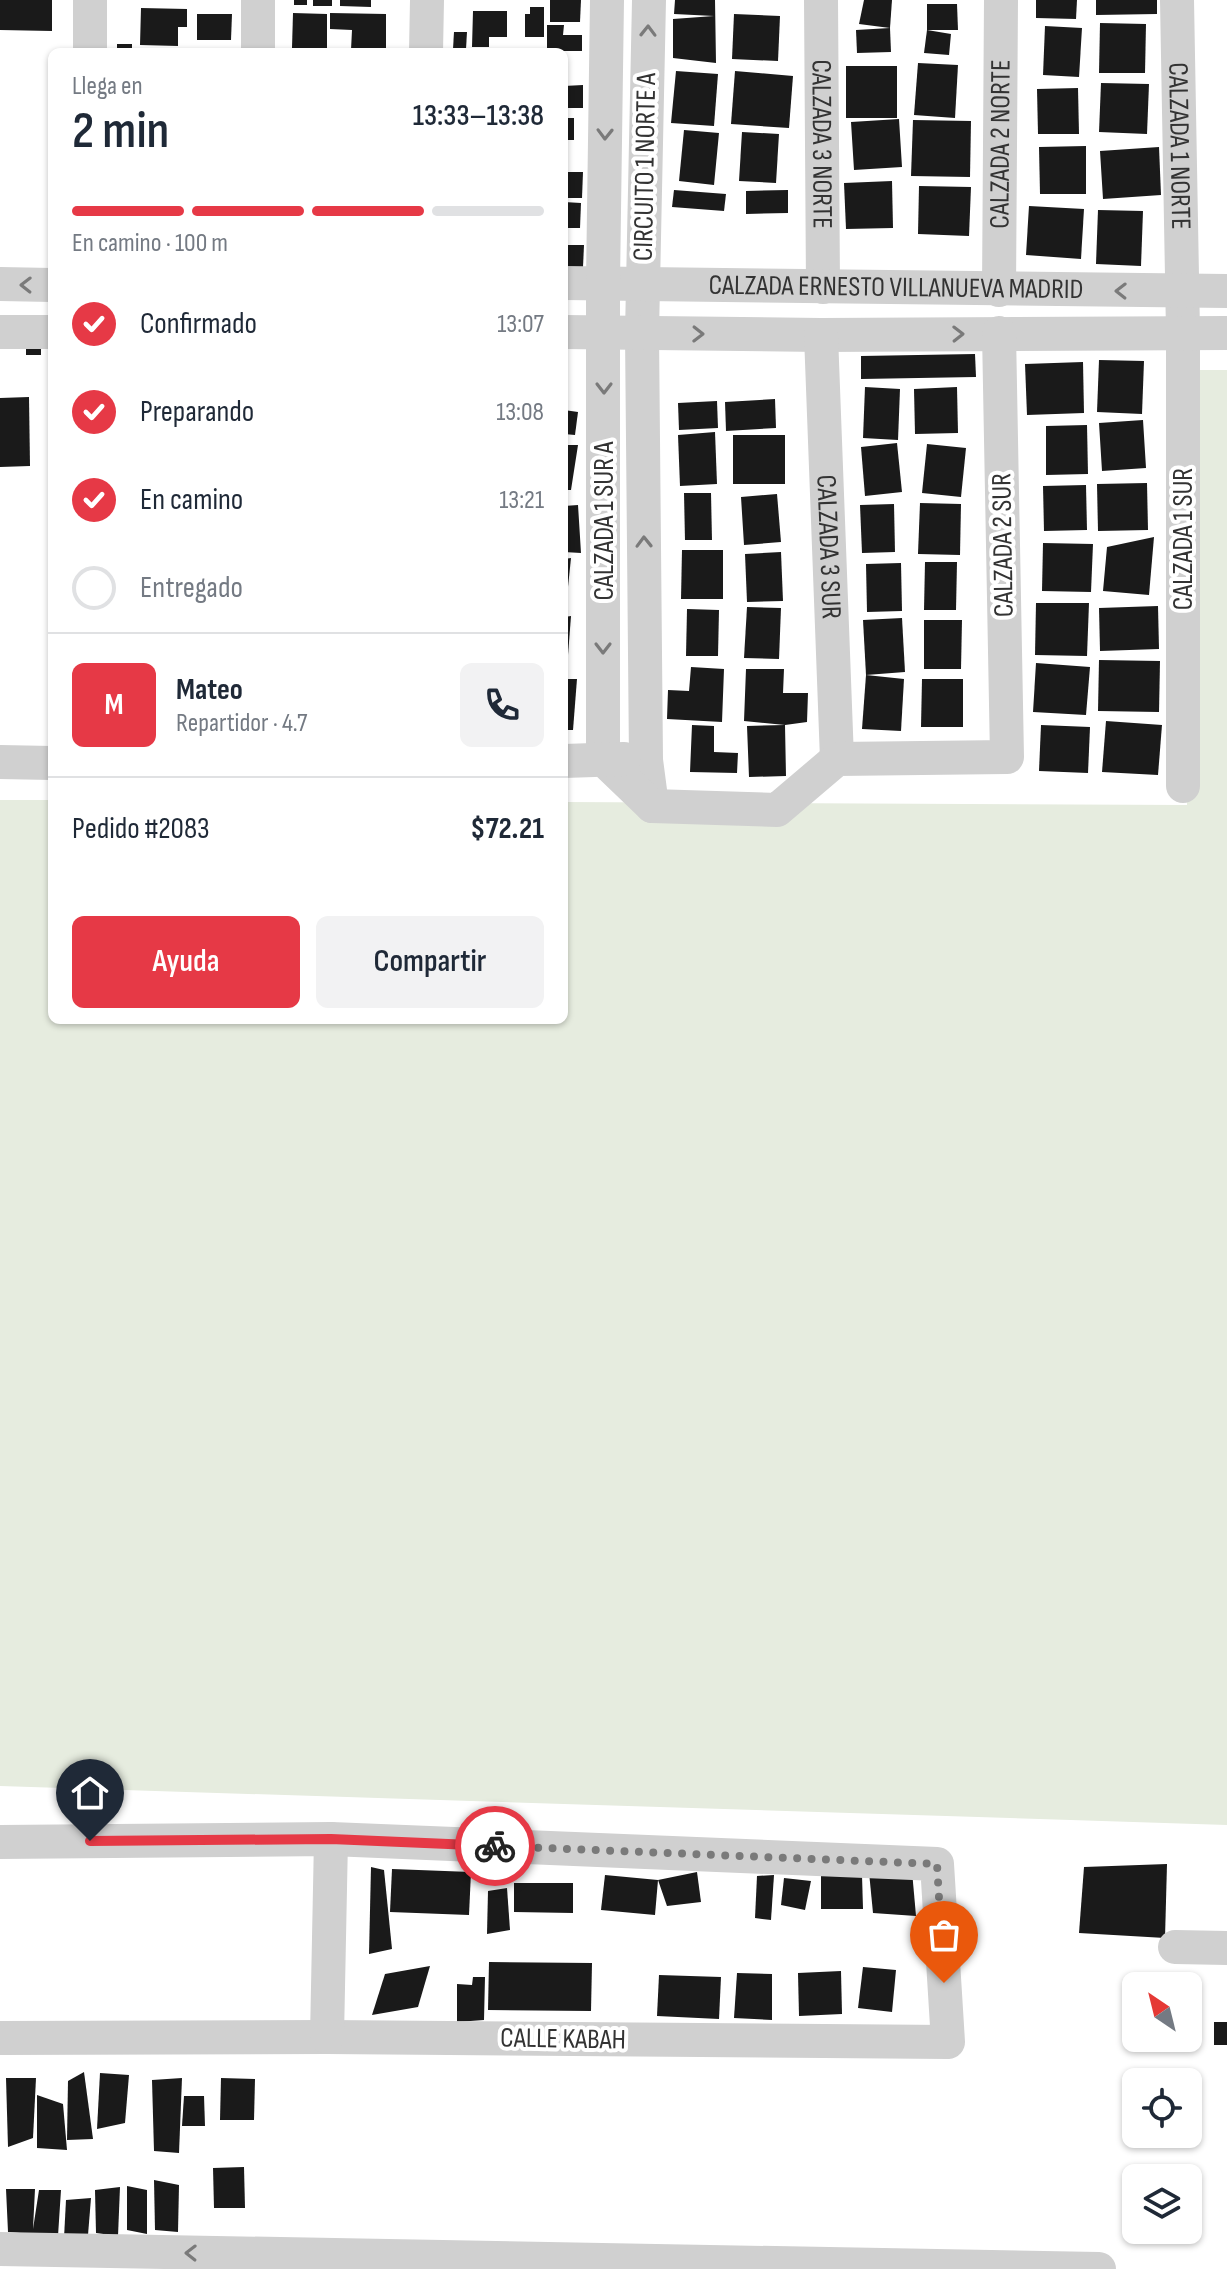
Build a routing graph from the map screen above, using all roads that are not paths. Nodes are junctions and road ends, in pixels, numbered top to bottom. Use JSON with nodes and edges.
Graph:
{"nodes":[{"id":1,"x":90,"y":0,"type":"edge"},
{"id":2,"x":258,"y":0,"type":"edge"},
{"id":3,"x":427,"y":0,"type":"edge"},
{"id":4,"x":607,"y":0,"type":"edge"},
{"id":5,"x":649,"y":0,"type":"edge"},
{"id":6,"x":821,"y":0,"type":"edge"},
{"id":7,"x":1001,"y":0,"type":"edge"},
{"id":8,"x":1177,"y":0,"type":"edge"},
{"id":9,"x":90,"y":48,"type":"edge"},
{"id":10,"x":258,"y":48,"type":"edge"},
{"id":11,"x":426,"y":48,"type":"edge"},
{"id":12,"x":603,"y":282,"type":"junction"},
{"id":13,"x":568,"y":283,"type":"edge"},
{"id":14,"x":642,"y":283,"type":"junction"},
{"id":15,"x":0,"y":284,"type":"edge"},
{"id":16,"x":48,"y":285,"type":"edge"},
{"id":17,"x":823,"y":287,"type":"junction"},
{"id":18,"x":999,"y":290,"type":"junction"},
{"id":19,"x":1227,"y":291,"type":"edge"},
{"id":20,"x":1181,"y":292,"type":"junction"},
{"id":21,"x":0,"y":332,"type":"edge"},
{"id":22,"x":48,"y":332,"type":"edge"},
{"id":23,"x":568,"y":332,"type":"edge"},
{"id":24,"x":1183,"y":332,"type":"junction"},
{"id":25,"x":604,"y":333,"type":"junction"},
{"id":26,"x":642,"y":333,"type":"junction"},
{"id":27,"x":999,"y":333,"type":"junction"},
{"id":28,"x":1227,"y":333,"type":"edge"},
{"id":29,"x":821,"y":335,"type":"junction"},
{"id":30,"x":603,"y":759,"type":"junction"},
{"id":31,"x":837,"y":759,"type":"junction"},
{"id":32,"x":646,"y":760,"type":"junction"},
{"id":33,"x":568,"y":761,"type":"edge"},
{"id":34,"x":0,"y":762,"type":"edge"},
{"id":35,"x":48,"y":763,"type":"edge"},
{"id":36,"x":1183,"y":786,"type":"dead end"},
{"id":37,"x":652,"y":806,"type":"junction"},
{"id":38,"x":331,"y":1839,"type":"junction"},
{"id":39,"x":0,"y":1842,"type":"edge"},
{"id":40,"x":1175,"y":1947,"type":"dead end"},
{"id":41,"x":1227,"y":1948,"type":"edge"},
{"id":42,"x":327,"y":2037,"type":"junction"},
{"id":43,"x":0,"y":2038,"type":"edge"},
{"id":44,"x":0,"y":2249,"type":"edge"},
{"id":45,"x":269,"y":2262,"type":"edge"},
{"id":46,"x":457,"y":2264,"type":"edge"},
{"id":47,"x":999,"y":2268,"type":"edge"},
{"id":48,"x":1099,"y":2269,"type":"edge"}],
"edges":[{"from":1,"to":9,"type":"street"},
{"from":2,"to":10,"type":"street"},
{"from":3,"to":11,"type":"street"},
{"from":4,"to":12,"type":"street","name":"CIRCUITO 1 NORTE A","one_way":true},
{"from":14,"to":5,"type":"street","name":"CIRCUITO 1 NORTE A","one_way":true},
{"from":6,"to":17,"type":"street","name":"CALZADA 3 NORTE"},
{"from":7,"to":18,"type":"street","name":"CALZADA 2 NORTE"},
{"from":8,"to":20,"type":"street","name":"CALZADA 1 NORTE"},
{"from":12,"to":13,"type":"street","name":"CALZADA ERNESTO VILLANUEVA MADRID"},
{"from":12,"to":14,"type":"street","name":"CALZADA ERNESTO VILLANUEVA MADRID"},
{"from":12,"to":25,"type":"street","name":"CALZADA 1 SUR A"},
{"from":14,"to":17,"type":"street","name":"CALZADA ERNESTO VILLANUEVA MADRID"},
{"from":14,"to":26,"type":"street","name":"CIRCUITO 1 NORTE A"},
{"from":16,"to":15,"type":"street","one_way":true},
{"from":17,"to":18,"type":"street","name":"CALZADA ERNESTO VILLANUEVA MADRID"},
{"from":20,"to":18,"type":"street","name":"CALZADA ERNESTO VILLANUEVA MADRID","one_way":true},
{"from":19,"to":20,"type":"street","name":"CALZADA ERNESTO VILLANUEVA MADRID"},
{"from":20,"to":24,"type":"street","name":"CALZADA 1 SUR"},
{"from":21,"to":22,"type":"street"},
{"from":23,"to":25,"type":"street","name":"CALZADA ERNESTO VILLANUEVA MADRID"},
{"from":24,"to":27,"type":"street","name":"CALZADA ERNESTO VILLANUEVA MADRID"},
{"from":24,"to":28,"type":"street","name":"CALZADA ERNESTO VILLANUEVA MADRID"},
{"from":24,"to":36,"type":"street","name":"CALZADA 1 SUR"},
{"from":25,"to":26,"type":"street","name":"CALZADA ERNESTO VILLANUEVA MADRID"},
{"from":25,"to":30,"type":"street","name":"CALZADA 1 SUR A","one_way":true},
{"from":26,"to":29,"type":"street","name":"CALZADA ERNESTO VILLANUEVA MADRID","one_way":true},
{"from":32,"to":26,"type":"street","name":"CALZADA 1 SUR A","one_way":true},
{"from":29,"to":27,"type":"street","name":"CALZADA ERNESTO VILLANUEVA MADRID","one_way":true},
{"from":27,"to":31,"type":"street","name":"CALZADA 2 SUR"},
{"from":29,"to":31,"type":"street","name":"CALZADA 3 SUR"},
{"from":30,"to":32,"type":"street"},
{"from":30,"to":33,"type":"street"},
{"from":30,"to":37,"type":"street"},
{"from":31,"to":37,"type":"street"},
{"from":32,"to":37,"type":"street","name":"CALZADA 1 SUR A"},
{"from":34,"to":35,"type":"street"},
{"from":38,"to":39,"type":"street"},
{"from":38,"to":42,"type":"street"},
{"from":38,"to":42,"type":"street","name":"CALLE KABAH"},
{"from":40,"to":41,"type":"street"},
{"from":42,"to":43,"type":"street","name":"CALLE KABAH"},
{"from":45,"to":44,"type":"street","one_way":true},
{"from":45,"to":46,"type":"street"},
{"from":46,"to":47,"type":"street"},
{"from":47,"to":48,"type":"street"}]}
